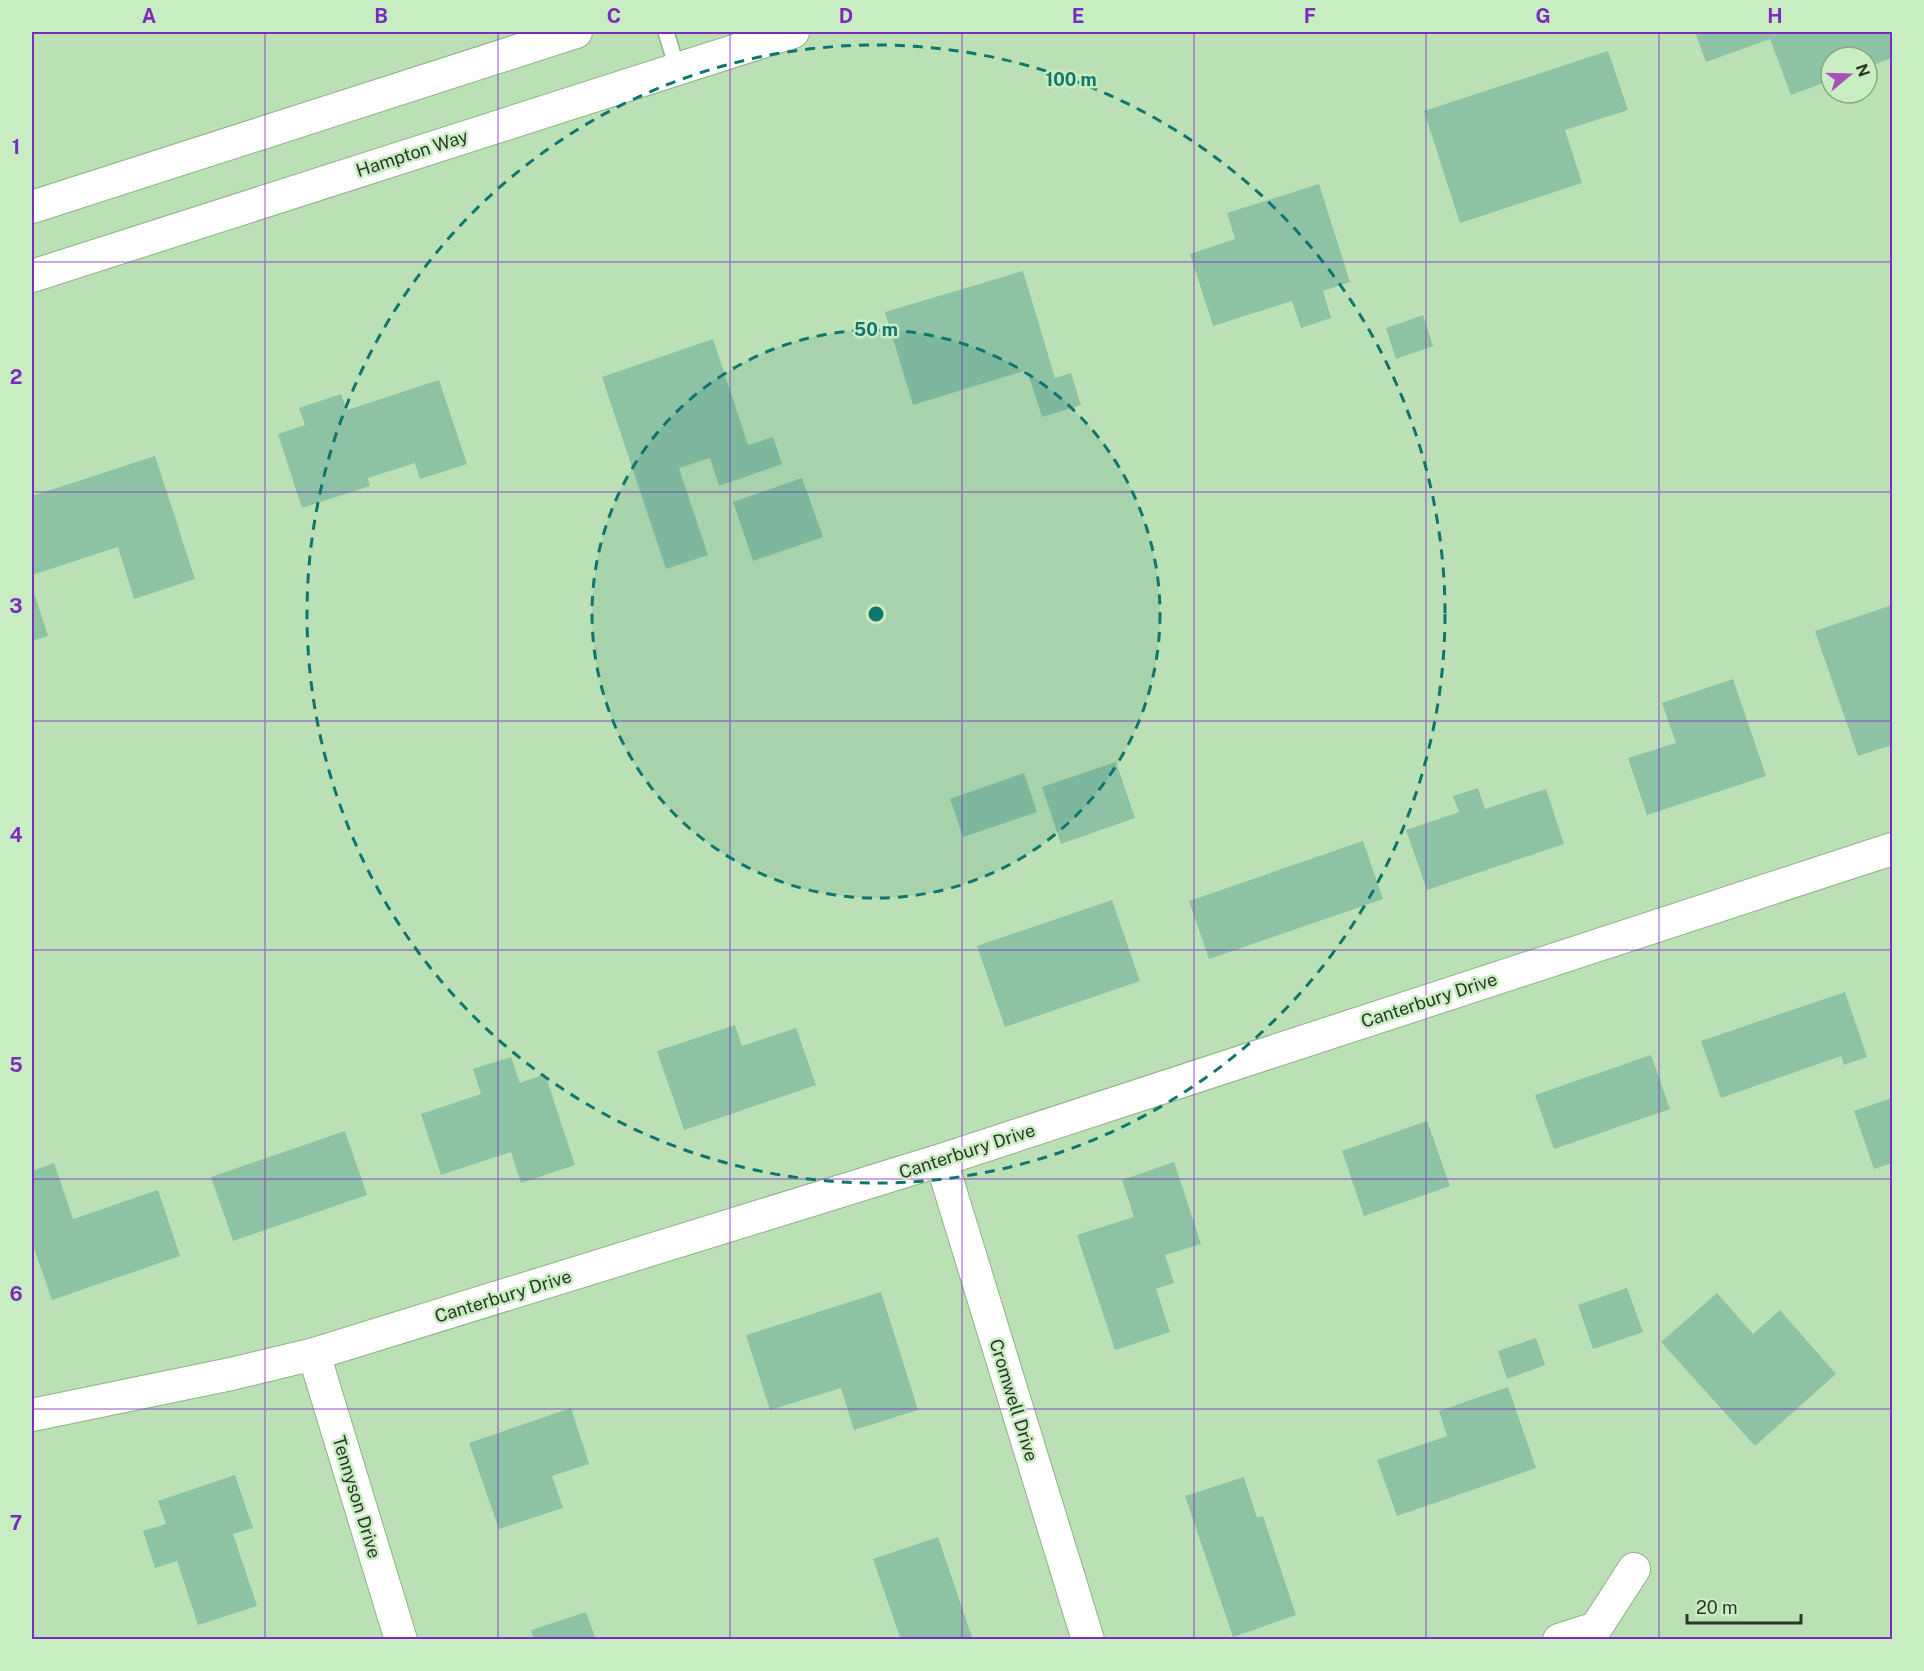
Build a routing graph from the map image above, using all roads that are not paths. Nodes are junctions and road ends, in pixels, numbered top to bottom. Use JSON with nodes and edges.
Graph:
{"nodes":[{"id":1,"x":576,"y":32,"type":"edge"},
{"id":2,"x":666,"y":32,"type":"edge"},
{"id":3,"x":794,"y":32,"type":"edge"},
{"id":4,"x":677,"y":68,"type":"junction"},
{"id":5,"x":32,"y":207,"type":"edge"},
{"id":6,"x":32,"y":276,"type":"edge"},
{"id":7,"x":1893,"y":849,"type":"edge"},
{"id":8,"x":941,"y":1160,"type":"junction"},
{"id":9,"x":314,"y":1354,"type":"junction"},
{"id":10,"x":32,"y":1415,"type":"edge"},
{"id":11,"x":1634,"y":1569,"type":"dead end"},
{"id":12,"x":401,"y":1640,"type":"edge"},
{"id":13,"x":1088,"y":1640,"type":"edge"},
{"id":14,"x":1559,"y":1640,"type":"edge"}],
"edges":[{"from":1,"to":5,"type":"street"},
{"from":2,"to":4,"type":"lane"},
{"from":3,"to":4,"type":"street","name":"Hampton Way"},
{"from":4,"to":6,"type":"street","name":"Hampton Way"},
{"from":7,"to":8,"type":"street","name":"Canterbury Drive"},
{"from":8,"to":9,"type":"street","name":"Canterbury Drive"},
{"from":8,"to":13,"type":"street","name":"Cromwell Drive"},
{"from":9,"to":10,"type":"street","name":"Canterbury Drive"},
{"from":9,"to":12,"type":"street","name":"Tennyson Drive"},
{"from":11,"to":14,"type":"street"}]}
